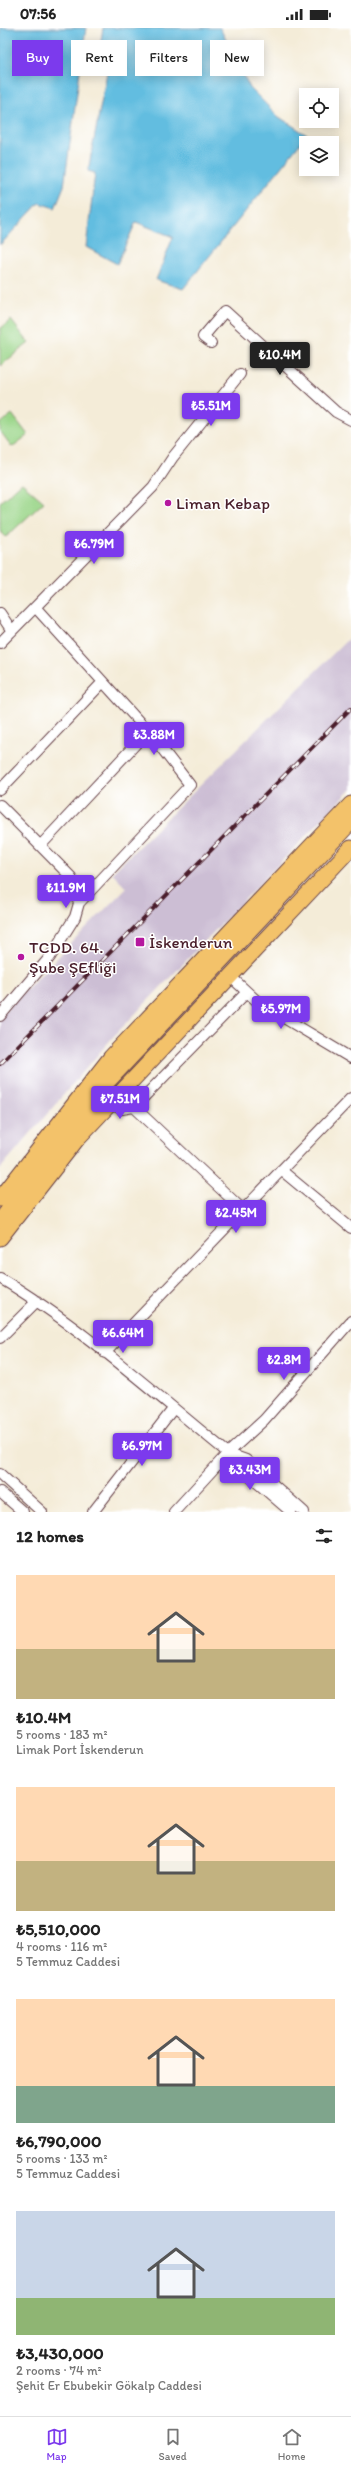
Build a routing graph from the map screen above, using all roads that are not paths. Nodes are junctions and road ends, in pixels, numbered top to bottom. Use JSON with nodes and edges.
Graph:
{"nodes":[{"id":1,"x":211,"y":343,"type":"dead end"},
{"id":2,"x":240,"y":374,"type":"dead end"},
{"id":3,"x":351,"y":420,"type":"edge"},
{"id":4,"x":36,"y":608,"type":"junction"},
{"id":5,"x":0,"y":613,"type":"edge"},
{"id":6,"x":12,"y":631,"type":"junction"},
{"id":7,"x":0,"y":643,"type":"edge"},
{"id":8,"x":103,"y":682,"type":"junction"},
{"id":9,"x":148,"y":731,"type":"junction"},
{"id":10,"x":0,"y":790,"type":"edge"},
{"id":11,"x":351,"y":804,"type":"edge"},
{"id":12,"x":0,"y":805,"type":"edge"},
{"id":13,"x":351,"y":822,"type":"edge"},
{"id":14,"x":41,"y":845,"type":"junction"},
{"id":15,"x":351,"y":848,"type":"edge"},
{"id":16,"x":79,"y":903,"type":"junction"},
{"id":17,"x":230,"y":976,"type":"junction"},
{"id":18,"x":247,"y":992,"type":"junction"},
{"id":19,"x":0,"y":1016,"type":"edge"},
{"id":20,"x":351,"y":1058,"type":"edge"},
{"id":21,"x":351,"y":1098,"type":"edge"},
{"id":22,"x":110,"y":1104,"type":"junction"},
{"id":23,"x":134,"y":1107,"type":"junction"},
{"id":24,"x":54,"y":1128,"type":"junction"},
{"id":25,"x":281,"y":1170,"type":"junction"},
{"id":26,"x":0,"y":1186,"type":"edge"},
{"id":27,"x":0,"y":1199,"type":"edge"},
{"id":28,"x":243,"y":1210,"type":"junction"},
{"id":29,"x":0,"y":1221,"type":"edge"},
{"id":30,"x":351,"y":1228,"type":"edge"},
{"id":31,"x":0,"y":1238,"type":"edge"},
{"id":32,"x":0,"y":1278,"type":"edge"},
{"id":33,"x":37,"y":1301,"type":"junction"},
{"id":34,"x":351,"y":1321,"type":"edge"},
{"id":35,"x":0,"y":1338,"type":"edge"},
{"id":36,"x":105,"y":1353,"type":"junction"},
{"id":37,"x":173,"y":1408,"type":"junction"},
{"id":38,"x":228,"y":1453,"type":"junction"},
{"id":39,"x":1,"y":1476,"type":"edge"},
{"id":40,"x":0,"y":1492,"type":"edge"},
{"id":41,"x":23,"y":1512,"type":"edge"},
{"id":42,"x":42,"y":1512,"type":"edge"},
{"id":43,"x":93,"y":1512,"type":"edge"},
{"id":44,"x":174,"y":1512,"type":"edge"},
{"id":45,"x":183,"y":1512,"type":"edge"},
{"id":46,"x":291,"y":1512,"type":"edge"},
{"id":47,"x":304,"y":1512,"type":"edge"}],
"edges":[{"from":1,"to":3,"type":"street"},
{"from":2,"to":4,"type":"street"},
{"from":4,"to":6,"type":"street"},
{"from":4,"to":8,"type":"street"},
{"from":5,"to":6,"type":"street"},
{"from":6,"to":7,"type":"street"},
{"from":8,"to":9,"type":"street"},
{"from":8,"to":10,"type":"street"},
{"from":9,"to":14,"type":"street"},
{"from":9,"to":16,"type":"street"},
{"from":11,"to":24,"type":"highway"},
{"from":12,"to":14,"type":"street"},
{"from":13,"to":29,"type":"highway"},
{"from":14,"to":16,"type":"street"},
{"from":15,"to":17,"type":"highway"},
{"from":16,"to":19,"type":"street"},
{"from":17,"to":18,"type":"street"},
{"from":17,"to":22,"type":"highway"},
{"from":18,"to":20,"type":"street"},
{"from":18,"to":23,"type":"street"},
{"from":21,"to":25,"type":"street"},
{"from":22,"to":23,"type":"street"},
{"from":22,"to":31,"type":"highway"},
{"from":23,"to":28,"type":"street"},
{"from":24,"to":26,"type":"highway"},
{"from":24,"to":27,"type":"highway"},
{"from":25,"to":28,"type":"street"},
{"from":25,"to":30,"type":"street"},
{"from":28,"to":36,"type":"street"},
{"from":32,"to":33,"type":"street"},
{"from":33,"to":35,"type":"street"},
{"from":33,"to":36,"type":"street"},
{"from":34,"to":38,"type":"street"},
{"from":36,"to":37,"type":"street"},
{"from":37,"to":38,"type":"street"},
{"from":37,"to":43,"type":"street"},
{"from":38,"to":44,"type":"street"},
{"from":38,"to":45,"type":"street"},
{"from":38,"to":46,"type":"street"},
{"from":38,"to":47,"type":"street"},
{"from":39,"to":42,"type":"street"},
{"from":40,"to":41,"type":"street"}]}
